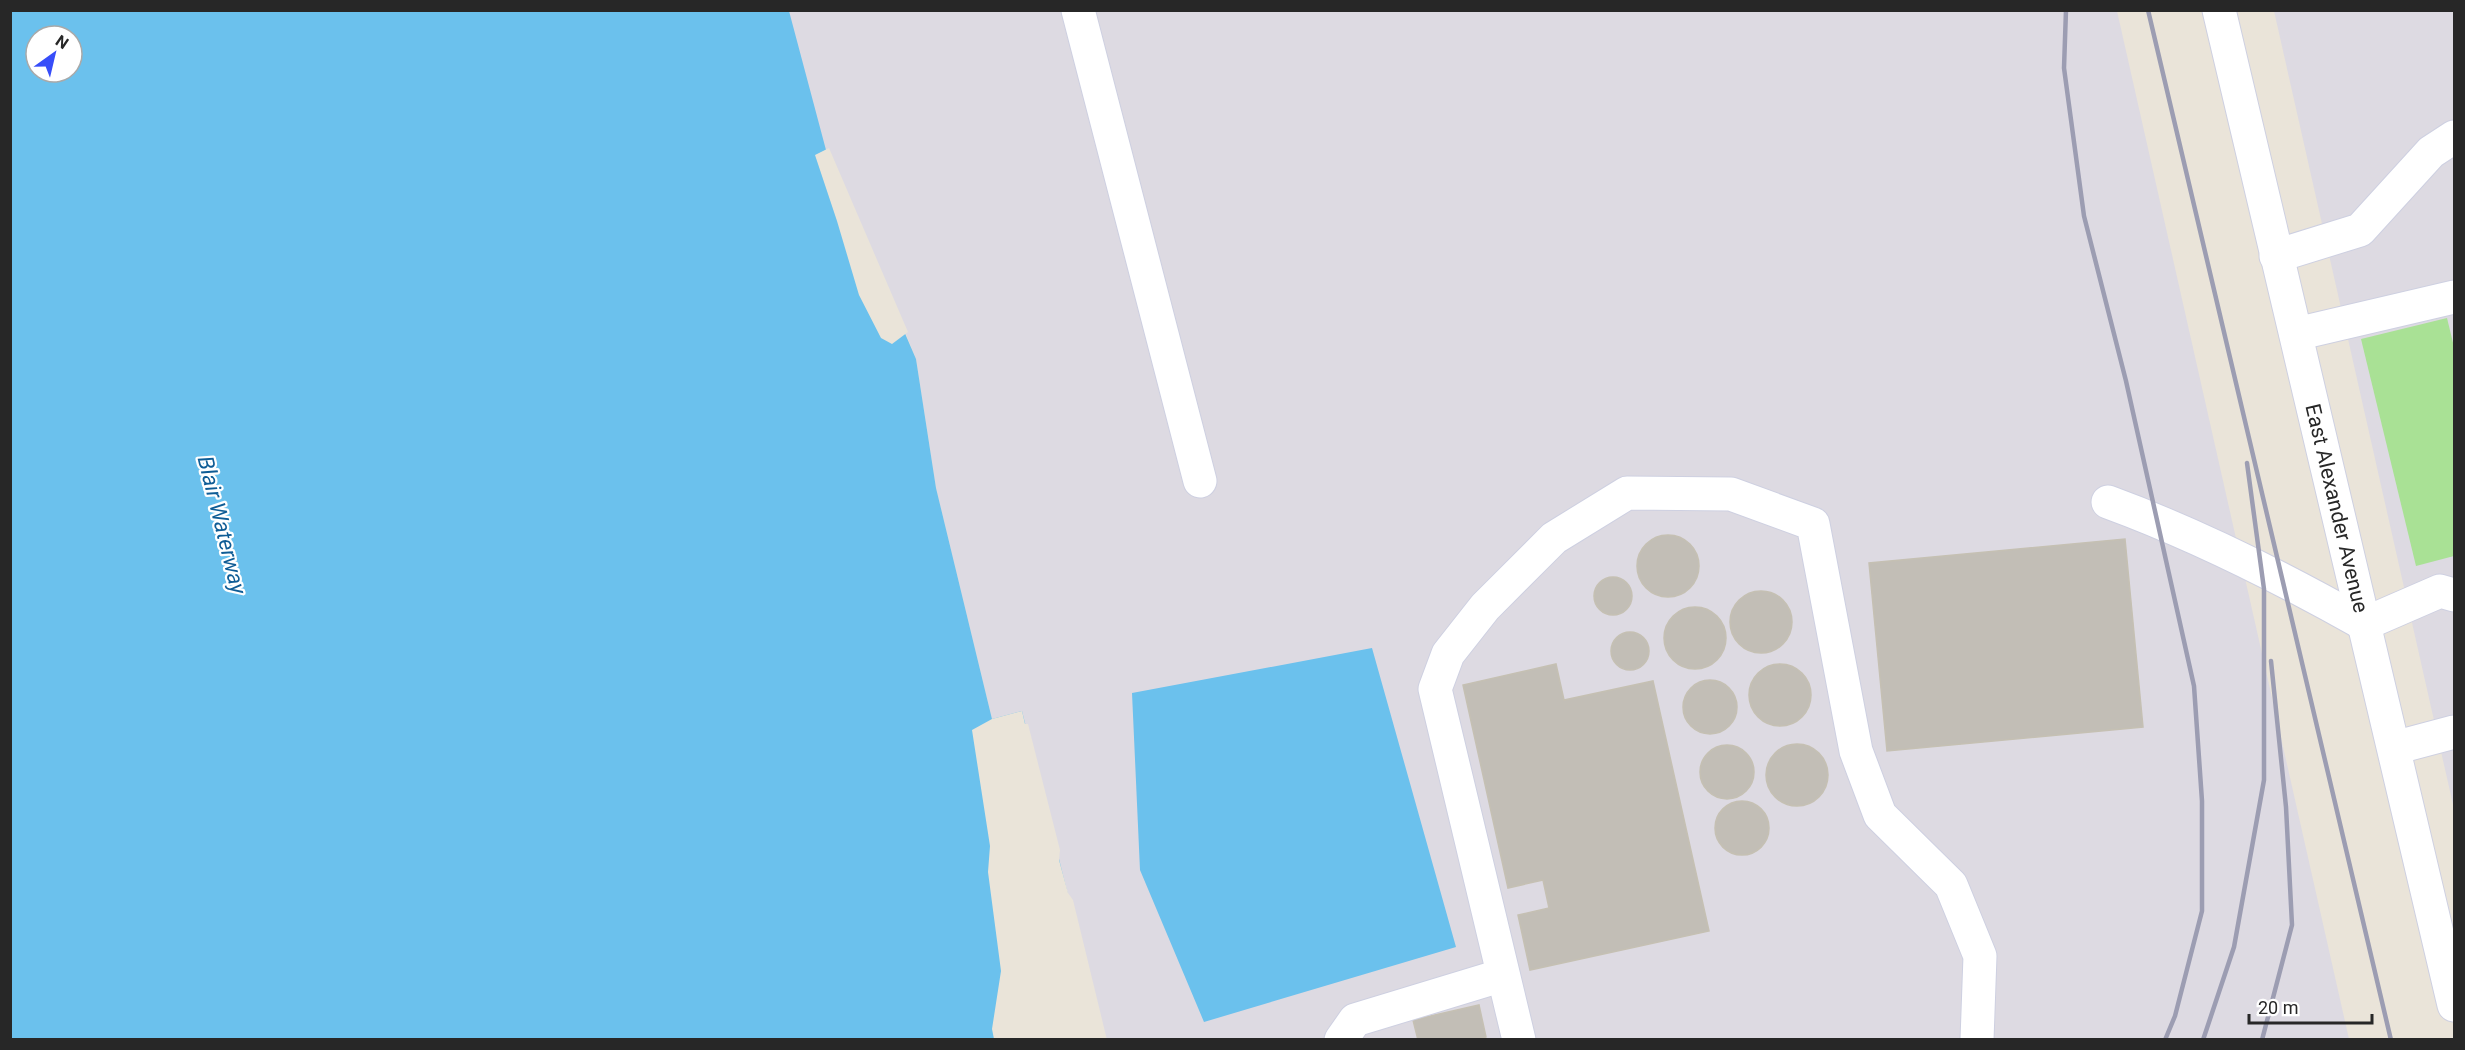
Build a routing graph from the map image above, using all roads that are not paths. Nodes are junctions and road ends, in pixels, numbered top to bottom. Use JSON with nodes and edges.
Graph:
{"nodes":[{"id":1,"x":1078,"y":10,"type":"edge"},
{"id":2,"x":2219,"y":10,"type":"edge"},
{"id":3,"x":2454,"y":137,"type":"edge"},
{"id":4,"x":2276,"y":256,"type":"junction"},
{"id":5,"x":2454,"y":297,"type":"edge"},
{"id":6,"x":2296,"y":334,"type":"junction"},
{"id":7,"x":1200,"y":481,"type":"dead end"},
{"id":8,"x":2108,"y":502,"type":"dead end"},
{"id":9,"x":2454,"y":595,"type":"edge"},
{"id":10,"x":2364,"y":624,"type":"junction"},
{"id":11,"x":2454,"y":732,"type":"edge"},
{"id":12,"x":2394,"y":748,"type":"junction"},
{"id":13,"x":1503,"y":975,"type":"junction"},
{"id":14,"x":2454,"y":1005,"type":"edge"},
{"id":15,"x":1341,"y":1040,"type":"edge"},
{"id":16,"x":1519,"y":1040,"type":"edge"},
{"id":17,"x":1977,"y":1040,"type":"edge"}],
"edges":[{"from":1,"to":7,"type":"street"},
{"from":2,"to":4,"type":"street","name":"East Alexander Avenue"},
{"from":3,"to":4,"type":"street"},
{"from":4,"to":6,"type":"street","name":"East Alexander Avenue"},
{"from":5,"to":6,"type":"street"},
{"from":6,"to":10,"type":"street","name":"East Alexander Avenue"},
{"from":8,"to":10,"type":"street"},
{"from":9,"to":10,"type":"street"},
{"from":10,"to":12,"type":"street","name":"East Alexander Avenue"},
{"from":11,"to":12,"type":"street"},
{"from":12,"to":14,"type":"street","name":"East Alexander Avenue"},
{"from":13,"to":15,"type":"street"},
{"from":13,"to":16,"type":"street"},
{"from":13,"to":17,"type":"street"}]}
